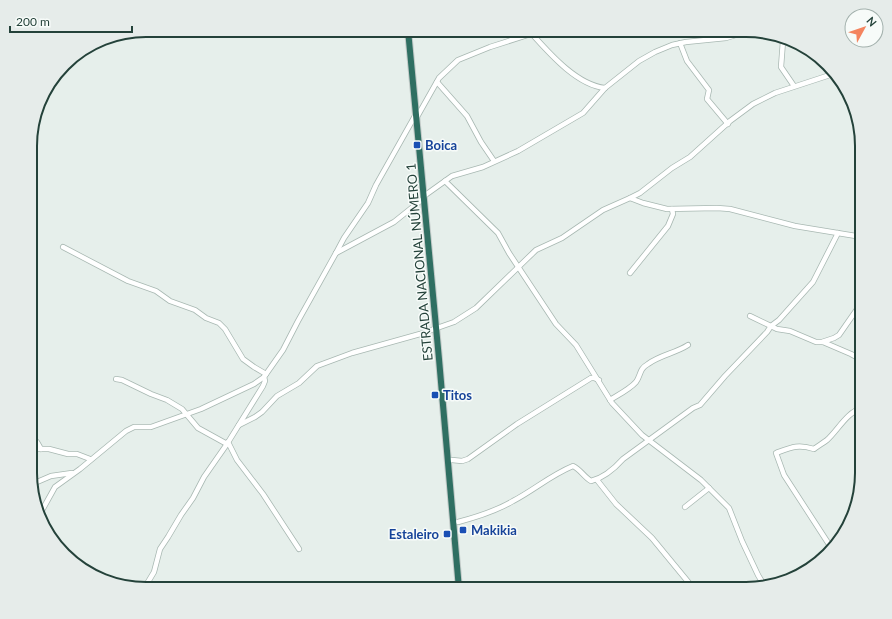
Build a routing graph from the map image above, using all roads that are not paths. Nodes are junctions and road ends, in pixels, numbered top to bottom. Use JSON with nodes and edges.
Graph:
{"nodes":[{"id":1,"x":409,"y":37,"type":"edge"},
{"id":2,"x":523,"y":37,"type":"edge"},
{"id":3,"x":535,"y":37,"type":"edge"},
{"id":4,"x":729,"y":37,"type":"edge"},
{"id":5,"x":680,"y":44,"type":"junction"},
{"id":6,"x":783,"y":44,"type":"edge"},
{"id":7,"x":828,"y":75,"type":"edge"},
{"id":8,"x":437,"y":82,"type":"junction"},
{"id":9,"x":794,"y":86,"type":"junction"},
{"id":10,"x":605,"y":88,"type":"junction"},
{"id":11,"x":417,"y":114,"type":"junction"},
{"id":12,"x":728,"y":124,"type":"junction"},
{"id":13,"x":494,"y":161,"type":"junction"},
{"id":14,"x":446,"y":181,"type":"junction"},
{"id":15,"x":424,"y":197,"type":"junction"},
{"id":16,"x":630,"y":198,"type":"junction"},
{"id":17,"x":672,"y":209,"type":"junction"},
{"id":18,"x":838,"y":233,"type":"junction"},
{"id":19,"x":855,"y":236,"type":"edge"},
{"id":20,"x":344,"y":238,"type":"junction"},
{"id":21,"x":351,"y":245,"type":"junction"},
{"id":22,"x":63,"y":247,"type":"dead end"},
{"id":23,"x":336,"y":253,"type":"junction"},
{"id":24,"x":518,"y":266,"type":"junction"},
{"id":25,"x":630,"y":272,"type":"dead end"},
{"id":26,"x":855,"y":312,"type":"edge"},
{"id":27,"x":750,"y":316,"type":"dead end"},
{"id":28,"x":771,"y":326,"type":"junction"},
{"id":29,"x":436,"y":328,"type":"junction"},
{"id":30,"x":822,"y":342,"type":"junction"},
{"id":31,"x":688,"y":345,"type":"dead end"},
{"id":32,"x":855,"y":356,"type":"edge"},
{"id":33,"x":265,"y":375,"type":"junction"},
{"id":34,"x":116,"y":379,"type":"dead end"},
{"id":35,"x":599,"y":380,"type":"junction"},
{"id":36,"x":610,"y":400,"type":"junction"},
{"id":37,"x":855,"y":411,"type":"edge"},
{"id":38,"x":186,"y":414,"type":"junction"},
{"id":39,"x":239,"y":425,"type":"junction"},
{"id":40,"x":649,"y":440,"type":"junction"},
{"id":41,"x":37,"y":442,"type":"edge"},
{"id":42,"x":228,"y":443,"type":"junction"},
{"id":43,"x":37,"y":449,"type":"edge"},
{"id":44,"x":41,"y":449,"type":"junction"},
{"id":45,"x":90,"y":459,"type":"junction"},
{"id":46,"x":452,"y":460,"type":"dead end"},
{"id":47,"x":74,"y":473,"type":"junction"},
{"id":48,"x":597,"y":480,"type":"junction"},
{"id":49,"x":37,"y":482,"type":"edge"},
{"id":50,"x":709,"y":488,"type":"junction"},
{"id":51,"x":685,"y":507,"type":"dead end"},
{"id":52,"x":43,"y":508,"type":"edge"},
{"id":53,"x":458,"y":522,"type":"dead end"},
{"id":54,"x":829,"y":543,"type":"edge"},
{"id":55,"x":299,"y":549,"type":"dead end"},
{"id":56,"x":761,"y":581,"type":"edge"},
{"id":57,"x":148,"y":582,"type":"edge"},
{"id":58,"x":458,"y":582,"type":"edge"},
{"id":59,"x":688,"y":582,"type":"edge"}],
"edges":[{"from":1,"to":11,"type":"highway","name":"ESTRADA NACIONAL NÚMERO 1"},
{"from":2,"to":8,"type":"street"},
{"from":3,"to":10,"type":"street"},
{"from":4,"to":5,"type":"street"},
{"from":5,"to":10,"type":"street"},
{"from":5,"to":12,"type":"street"},
{"from":6,"to":9,"type":"street"},
{"from":7,"to":9,"type":"street"},
{"from":8,"to":11,"type":"street"},
{"from":8,"to":13,"type":"street"},
{"from":9,"to":12,"type":"street"},
{"from":10,"to":13,"type":"street"},
{"from":11,"to":15,"type":"highway","name":"ESTRADA NACIONAL NÚMERO 1"},
{"from":11,"to":20,"type":"street"},
{"from":12,"to":16,"type":"street"},
{"from":13,"to":14,"type":"street"},
{"from":14,"to":15,"type":"street"},
{"from":14,"to":24,"type":"street"},
{"from":15,"to":21,"type":"street"},
{"from":15,"to":29,"type":"highway","name":"ESTRADA NACIONAL NÚMERO 1"},
{"from":16,"to":17,"type":"street"},
{"from":16,"to":24,"type":"street"},
{"from":17,"to":18,"type":"street"},
{"from":17,"to":25,"type":"street"},
{"from":18,"to":19,"type":"street"},
{"from":18,"to":28,"type":"street"},
{"from":20,"to":21,"type":"street"},
{"from":20,"to":23,"type":"street"},
{"from":21,"to":23,"type":"street"},
{"from":22,"to":33,"type":"street"},
{"from":23,"to":33,"type":"street"},
{"from":24,"to":29,"type":"street"},
{"from":24,"to":35,"type":"street"},
{"from":26,"to":30,"type":"street"},
{"from":27,"to":28,"type":"street"},
{"from":28,"to":30,"type":"street"},
{"from":28,"to":40,"type":"street"},
{"from":29,"to":39,"type":"street"},
{"from":29,"to":58,"type":"highway","name":"ESTRADA NACIONAL NÚMERO 1"},
{"from":30,"to":32,"type":"street"},
{"from":31,"to":36,"type":"street"},
{"from":33,"to":38,"type":"street"},
{"from":33,"to":39,"type":"street"},
{"from":34,"to":38,"type":"street"},
{"from":35,"to":36,"type":"street"},
{"from":35,"to":46,"type":"street"},
{"from":36,"to":40,"type":"street"},
{"from":37,"to":54,"type":"street"},
{"from":38,"to":42,"type":"street"},
{"from":38,"to":45,"type":"street"},
{"from":39,"to":42,"type":"street"},
{"from":40,"to":48,"type":"street"},
{"from":40,"to":50,"type":"street"},
{"from":41,"to":44,"type":"street"},
{"from":42,"to":55,"type":"street"},
{"from":42,"to":57,"type":"street"},
{"from":43,"to":44,"type":"street"},
{"from":44,"to":45,"type":"street"},
{"from":45,"to":47,"type":"street"},
{"from":47,"to":49,"type":"street"},
{"from":47,"to":52,"type":"street"},
{"from":48,"to":53,"type":"street"},
{"from":48,"to":59,"type":"street"},
{"from":50,"to":51,"type":"street"},
{"from":50,"to":56,"type":"street"}]}
